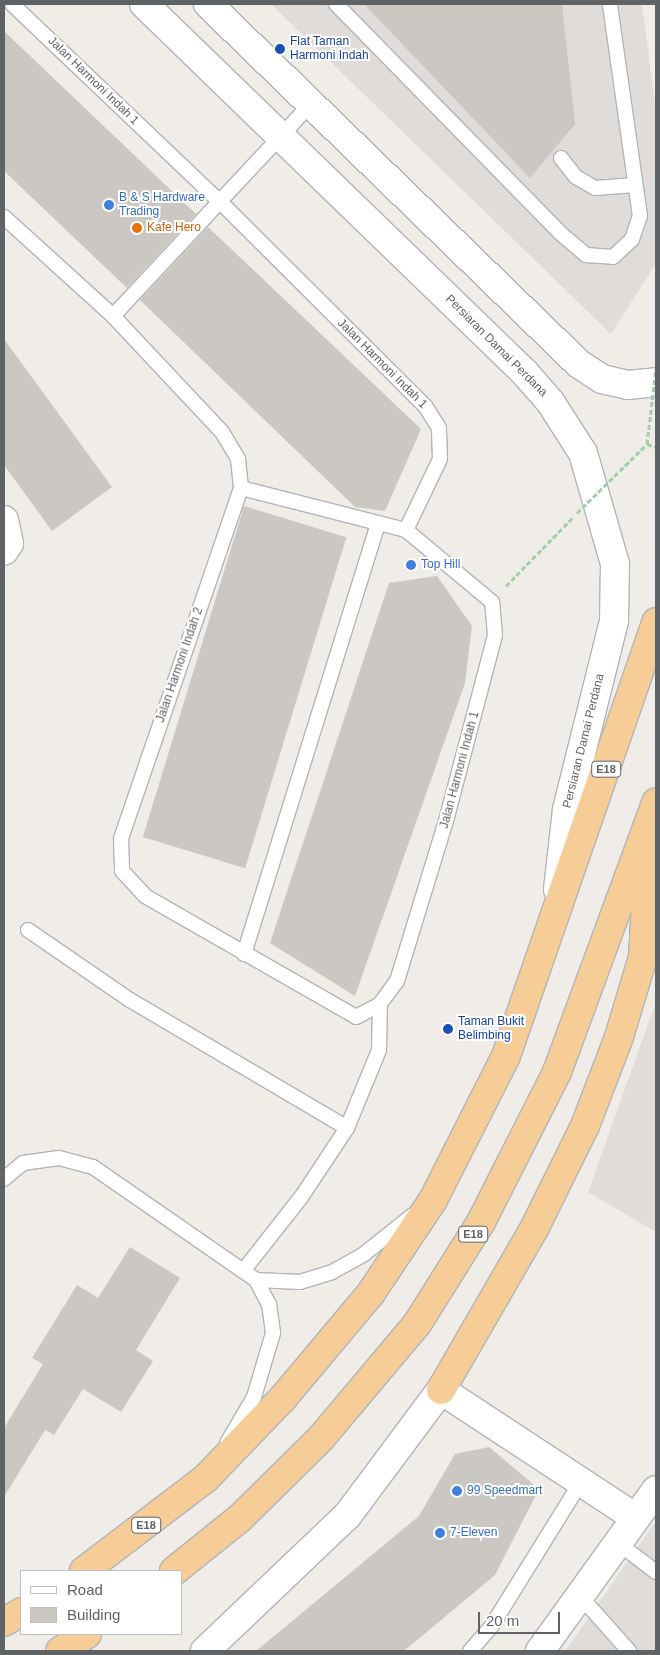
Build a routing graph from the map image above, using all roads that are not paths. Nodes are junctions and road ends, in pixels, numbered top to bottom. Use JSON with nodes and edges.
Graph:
{"nodes":[{"id":1,"x":12,"y":4,"type":"edge"},
{"id":2,"x":144,"y":4,"type":"edge"},
{"id":3,"x":208,"y":4,"type":"edge"},
{"id":4,"x":336,"y":4,"type":"edge"},
{"id":5,"x":610,"y":4,"type":"edge"},
{"id":6,"x":310,"y":105,"type":"junction"},
{"id":7,"x":279,"y":139,"type":"junction"},
{"id":8,"x":560,"y":158,"type":"dead end"},
{"id":9,"x":635,"y":185,"type":"junction"},
{"id":10,"x":220,"y":202,"type":"junction"},
{"id":11,"x":4,"y":217,"type":"edge"},
{"id":12,"x":113,"y":316,"type":"junction"},
{"id":13,"x":656,"y":382,"type":"edge"},
{"id":14,"x":241,"y":488,"type":"junction"},
{"id":15,"x":378,"y":522,"type":"junction"},
{"id":16,"x":406,"y":530,"type":"junction"},
{"id":17,"x":656,"y":622,"type":"edge"},
{"id":18,"x":654,"y":810,"type":"edge"},
{"id":19,"x":556,"y":915,"type":"junction"},
{"id":20,"x":28,"y":930,"type":"dead end"},
{"id":21,"x":244,"y":954,"type":"junction"},
{"id":22,"x":650,"y":961,"type":"edge"},
{"id":23,"x":380,"y":1004,"type":"junction"},
{"id":24,"x":347,"y":1128,"type":"junction"},
{"id":25,"x":4,"y":1179,"type":"edge"},
{"id":26,"x":432,"y":1200,"type":"junction"},
{"id":27,"x":243,"y":1271,"type":"junction"},
{"id":28,"x":256,"y":1280,"type":"junction"},
{"id":29,"x":441,"y":1390,"type":"junction"},
{"id":30,"x":206,"y":1478,"type":"junction"},
{"id":31,"x":581,"y":1482,"type":"junction"},
{"id":32,"x":656,"y":1490,"type":"edge"},
{"id":33,"x":636,"y":1518,"type":"junction"},
{"id":34,"x":618,"y":1542,"type":"junction"},
{"id":35,"x":85,"y":1570,"type":"edge"},
{"id":36,"x":175,"y":1570,"type":"edge"},
{"id":37,"x":656,"y":1572,"type":"edge"},
{"id":38,"x":580,"y":1596,"type":"junction"},
{"id":39,"x":20,"y":1613,"type":"edge"},
{"id":40,"x":4,"y":1622,"type":"edge"},
{"id":41,"x":85,"y":1635,"type":"edge"},
{"id":42,"x":60,"y":1651,"type":"edge"},
{"id":43,"x":205,"y":1651,"type":"edge"},
{"id":44,"x":470,"y":1651,"type":"edge"},
{"id":45,"x":540,"y":1651,"type":"edge"},
{"id":46,"x":629,"y":1651,"type":"edge"}],
"edges":[{"from":1,"to":10,"type":"lane","name":"Jalan Harmoni Indah 1"},
{"from":2,"to":7,"type":"main road","name":"Persiaran Damai Perdana"},
{"from":3,"to":6,"type":"main road"},
{"from":4,"to":9,"type":"lane"},
{"from":5,"to":9,"type":"lane"},
{"from":6,"to":7,"type":"lane"},
{"from":6,"to":13,"type":"main road"},
{"from":7,"to":10,"type":"lane"},
{"from":7,"to":19,"type":"main road","name":"Persiaran Damai Perdana"},
{"from":8,"to":9,"type":"lane"},
{"from":10,"to":12,"type":"lane"},
{"from":10,"to":16,"type":"lane","name":"Jalan Harmoni Indah 1"},
{"from":11,"to":12,"type":"lane"},
{"from":12,"to":14,"type":"lane","name":"Jalan Harmoni Indah 2"},
{"from":14,"to":15,"type":"lane"},
{"from":14,"to":21,"type":"lane","name":"Jalan Harmoni Indah 2"},
{"from":15,"to":16,"type":"lane"},
{"from":15,"to":21,"type":"lane"},
{"from":16,"to":23,"type":"lane","name":"Jalan Harmoni Indah 1"},
{"from":17,"to":19,"type":"highway","number":"E18"},
{"from":18,"to":22,"type":"highway"},
{"from":18,"to":36,"type":"highway","number":"E18"},
{"from":19,"to":26,"type":"highway","number":"E18"},
{"from":20,"to":24,"type":"lane"},
{"from":21,"to":23,"type":"lane","name":"Jalan Harmoni Indah 1"},
{"from":22,"to":29,"type":"highway"},
{"from":23,"to":24,"type":"lane"},
{"from":24,"to":27,"type":"lane"},
{"from":25,"to":27,"type":"lane"},
{"from":26,"to":28,"type":"lane"},
{"from":26,"to":30,"type":"highway","number":"E18"},
{"from":27,"to":28,"type":"lane"},
{"from":28,"to":30,"type":"lane"},
{"from":29,"to":31,"type":"main road"},
{"from":29,"to":43,"type":"main road"},
{"from":30,"to":35,"type":"highway","number":"E18"},
{"from":31,"to":33,"type":"main road"},
{"from":31,"to":44,"type":"lane"},
{"from":32,"to":33,"type":"main road"},
{"from":33,"to":34,"type":"main road"},
{"from":34,"to":37,"type":"lane"},
{"from":34,"to":38,"type":"main road"},
{"from":38,"to":45,"type":"main road"},
{"from":38,"to":46,"type":"lane"},
{"from":39,"to":40,"type":"highway"},
{"from":41,"to":42,"type":"highway"}]}
